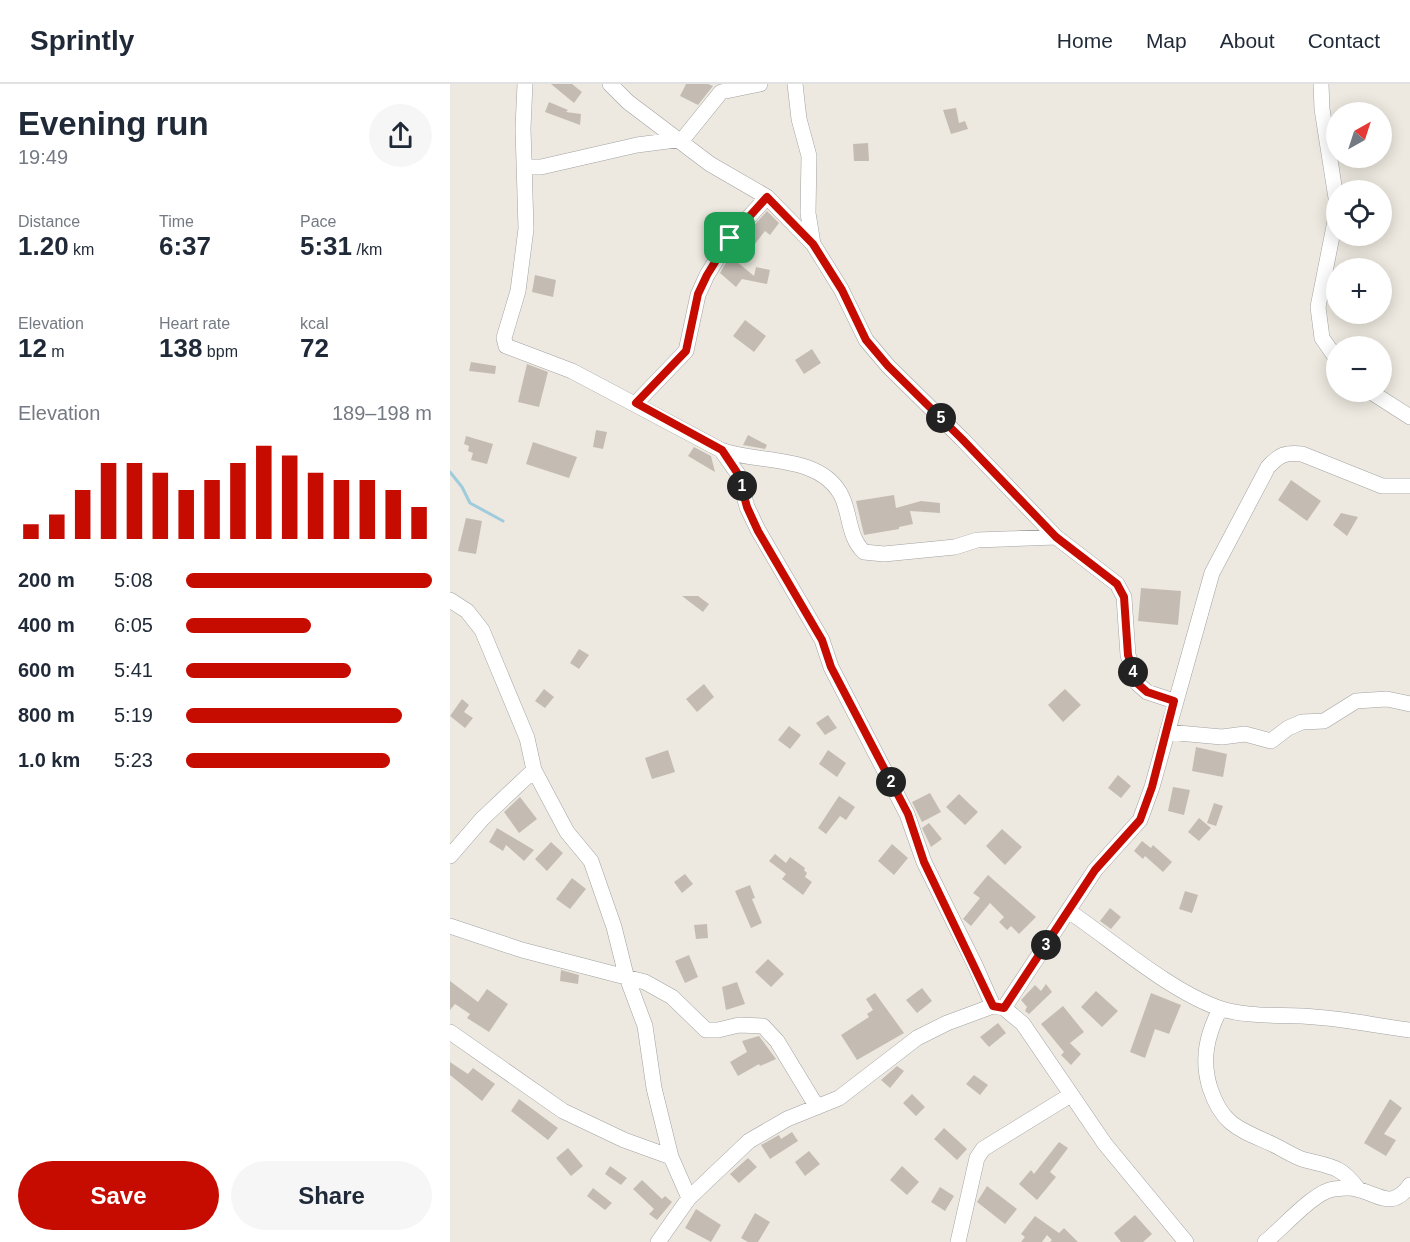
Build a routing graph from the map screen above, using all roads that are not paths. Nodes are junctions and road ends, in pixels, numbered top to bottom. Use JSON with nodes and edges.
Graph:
{"nodes":[{"id":1,"x":525,"y":84,"type":"edge"},
{"id":2,"x":610,"y":84,"type":"edge"},
{"id":3,"x":760,"y":84,"type":"edge"},
{"id":4,"x":795,"y":84,"type":"edge"},
{"id":5,"x":1321,"y":84,"type":"edge"},
{"id":6,"x":678,"y":141,"type":"junction"},
{"id":7,"x":525,"y":167,"type":"junction"},
{"id":8,"x":1333,"y":180,"type":"edge"},
{"id":9,"x":767,"y":197,"type":"junction"},
{"id":10,"x":813,"y":244,"type":"junction"},
{"id":11,"x":1330,"y":246,"type":"edge"},
{"id":12,"x":1326,"y":344,"type":"edge"},
{"id":13,"x":1387,"y":402,"type":"edge"},
{"id":14,"x":636,"y":403,"type":"junction"},
{"id":15,"x":1410,"y":417,"type":"edge"},
{"id":16,"x":722,"y":450,"type":"junction"},
{"id":17,"x":1410,"y":486,"type":"edge"},
{"id":18,"x":1056,"y":537,"type":"junction"},
{"id":19,"x":450,"y":600,"type":"edge"},
{"id":20,"x":1174,"y":701,"type":"junction"},
{"id":21,"x":1410,"y":704,"type":"edge"},
{"id":22,"x":1167,"y":732,"type":"junction"},
{"id":23,"x":534,"y":770,"type":"junction"},
{"id":24,"x":450,"y":856,"type":"edge"},
{"id":25,"x":1070,"y":912,"type":"junction"},
{"id":26,"x":450,"y":926,"type":"edge"},
{"id":27,"x":626,"y":975,"type":"junction"},
{"id":28,"x":999,"y":1007,"type":"junction"},
{"id":29,"x":1221,"y":1009,"type":"junction"},
{"id":30,"x":1410,"y":1030,"type":"edge"},
{"id":31,"x":450,"y":1032,"type":"edge"},
{"id":32,"x":1069,"y":1095,"type":"junction"},
{"id":33,"x":818,"y":1107,"type":"junction"},
{"id":34,"x":671,"y":1157,"type":"junction"},
{"id":35,"x":1410,"y":1185,"type":"edge"},
{"id":36,"x":1359,"y":1190,"type":"junction"},
{"id":37,"x":689,"y":1198,"type":"junction"},
{"id":38,"x":664,"y":1241,"type":"edge"},
{"id":39,"x":958,"y":1242,"type":"edge"},
{"id":40,"x":1186,"y":1242,"type":"edge"},
{"id":41,"x":1264,"y":1242,"type":"edge"}],
"edges":[{"from":1,"to":7,"type":"street"},
{"from":2,"to":6,"type":"street"},
{"from":3,"to":6,"type":"street"},
{"from":4,"to":10,"type":"street"},
{"from":5,"to":8,"type":"street"},
{"from":6,"to":7,"type":"street"},
{"from":6,"to":9,"type":"street"},
{"from":7,"to":14,"type":"street"},
{"from":9,"to":10,"type":"street"},
{"from":9,"to":14,"type":"street"},
{"from":10,"to":18,"type":"street"},
{"from":11,"to":12,"type":"street"},
{"from":13,"to":15,"type":"street"},
{"from":14,"to":16,"type":"street"},
{"from":16,"to":18,"type":"street"},
{"from":16,"to":28,"type":"street"},
{"from":17,"to":20,"type":"street"},
{"from":18,"to":20,"type":"street"},
{"from":19,"to":23,"type":"street"},
{"from":20,"to":22,"type":"street"},
{"from":21,"to":22,"type":"street"},
{"from":22,"to":25,"type":"street"},
{"from":23,"to":24,"type":"street"},
{"from":23,"to":27,"type":"street"},
{"from":25,"to":28,"type":"street"},
{"from":25,"to":29,"type":"street"},
{"from":26,"to":27,"type":"street"},
{"from":27,"to":33,"type":"street"},
{"from":27,"to":34,"type":"street"},
{"from":28,"to":32,"type":"street"},
{"from":28,"to":33,"type":"street"},
{"from":29,"to":30,"type":"street"},
{"from":29,"to":36,"type":"street"},
{"from":31,"to":34,"type":"street"},
{"from":32,"to":39,"type":"street"},
{"from":32,"to":40,"type":"street"},
{"from":33,"to":37,"type":"street"},
{"from":34,"to":37,"type":"street"},
{"from":35,"to":36,"type":"street"},
{"from":36,"to":41,"type":"street"},
{"from":37,"to":38,"type":"street"}]}
